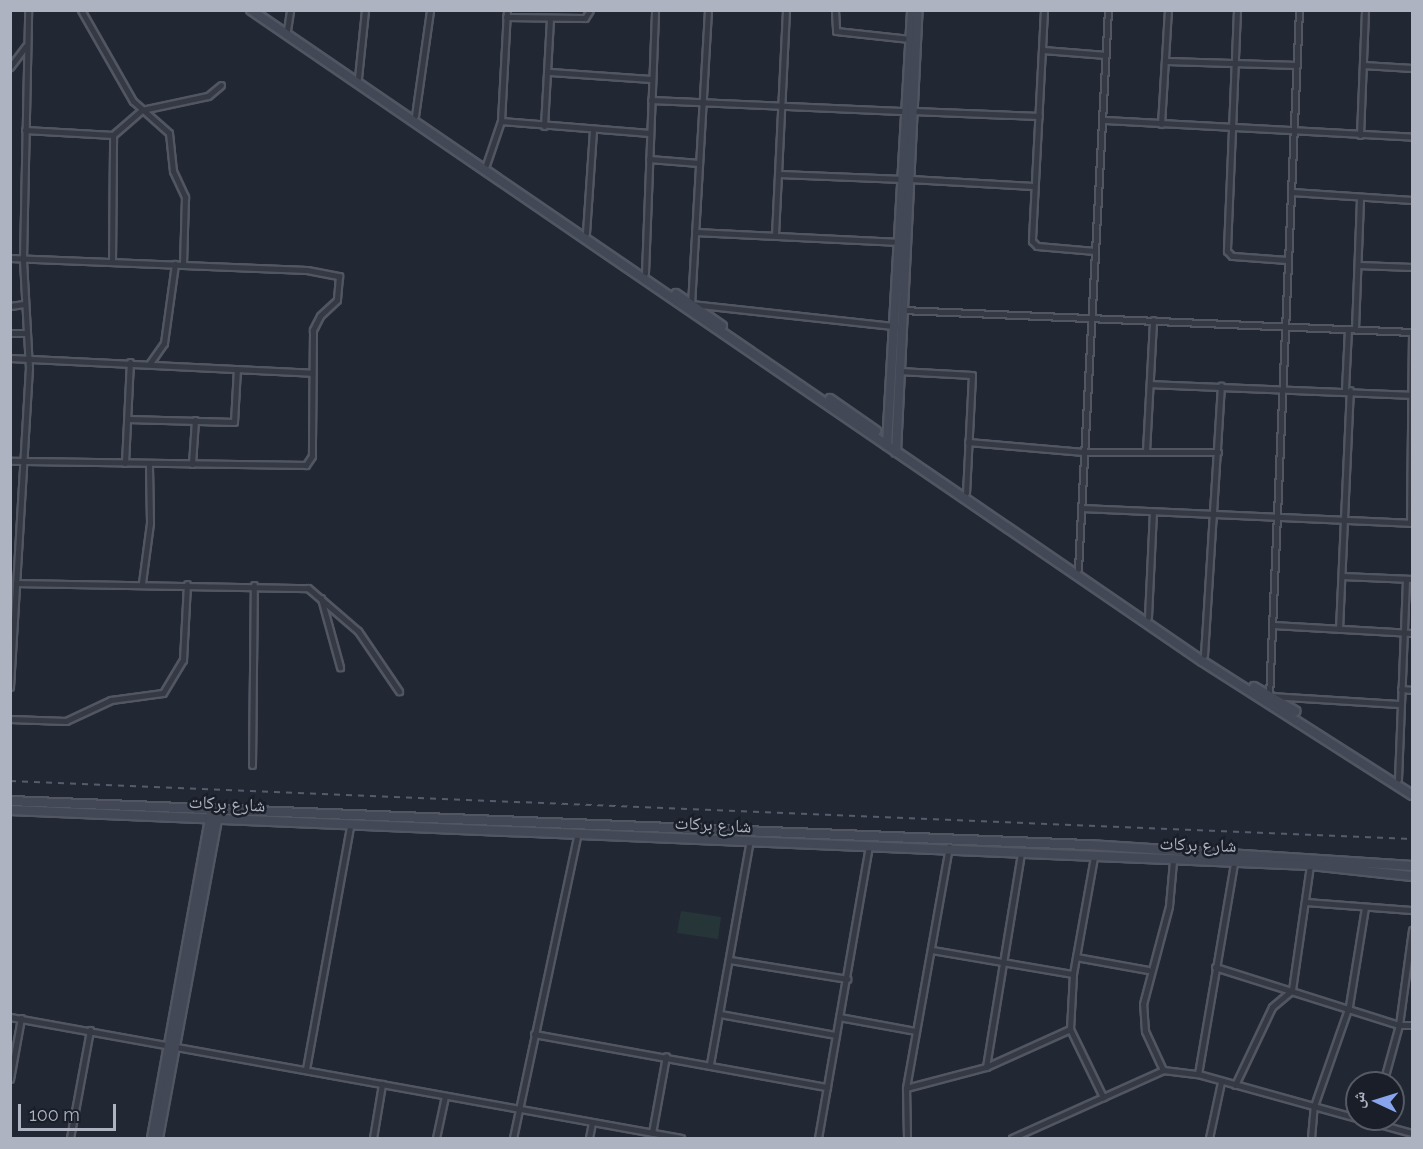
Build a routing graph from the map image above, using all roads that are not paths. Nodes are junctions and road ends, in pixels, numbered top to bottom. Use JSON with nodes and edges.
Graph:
{"nodes":[{"id":1,"x":28,"y":10,"type":"edge"},
{"id":2,"x":81,"y":10,"type":"edge"},
{"id":3,"x":251,"y":10,"type":"edge"},
{"id":4,"x":259,"y":10,"type":"edge"},
{"id":5,"x":290,"y":10,"type":"edge"},
{"id":6,"x":365,"y":10,"type":"edge"},
{"id":7,"x":430,"y":10,"type":"edge"},
{"id":8,"x":590,"y":10,"type":"edge"},
{"id":9,"x":655,"y":10,"type":"edge"},
{"id":10,"x":708,"y":10,"type":"edge"},
{"id":11,"x":786,"y":10,"type":"edge"},
{"id":12,"x":835,"y":10,"type":"edge"},
{"id":13,"x":912,"y":10,"type":"edge"},
{"id":14,"x":918,"y":10,"type":"edge"},
{"id":15,"x":1044,"y":10,"type":"edge"},
{"id":16,"x":1108,"y":10,"type":"edge"},
{"id":17,"x":1168,"y":10,"type":"edge"},
{"id":18,"x":1237,"y":10,"type":"edge"},
{"id":19,"x":1299,"y":10,"type":"edge"},
{"id":20,"x":1365,"y":10,"type":"edge"},
{"id":21,"x":507,"y":14,"type":"edge"},
{"id":22,"x":550,"y":18,"type":"junction"},
{"id":23,"x":287,"y":30,"type":"junction"},
{"id":24,"x":910,"y":39,"type":"junction"},
{"id":25,"x":27,"y":44,"type":"junction"},
{"id":26,"x":1043,"y":50,"type":"junction"},
{"id":27,"x":1106,"y":55,"type":"junction"},
{"id":28,"x":1167,"y":61,"type":"junction"},
{"id":29,"x":1234,"y":63,"type":"junction"},
{"id":30,"x":1297,"y":65,"type":"junction"},
{"id":31,"x":1363,"y":65,"type":"junction"},
{"id":32,"x":10,"y":67,"type":"edge"},
{"id":33,"x":1413,"y":68,"type":"edge"},
{"id":34,"x":549,"y":72,"type":"junction"},
{"id":35,"x":358,"y":78,"type":"junction"},
{"id":36,"x":652,"y":79,"type":"junction"},
{"id":37,"x":221,"y":85,"type":"dead end"},
{"id":38,"x":651,"y":100,"type":"junction"},
{"id":39,"x":703,"y":102,"type":"junction"},
{"id":40,"x":782,"y":107,"type":"junction"},
{"id":41,"x":142,"y":110,"type":"junction"},
{"id":42,"x":910,"y":111,"type":"junction"},
{"id":43,"x":415,"y":116,"type":"junction"},
{"id":44,"x":1039,"y":117,"type":"junction"},
{"id":45,"x":1103,"y":120,"type":"junction"},
{"id":46,"x":501,"y":121,"type":"junction"},
{"id":47,"x":1161,"y":124,"type":"junction"},
{"id":48,"x":544,"y":126,"type":"junction"},
{"id":49,"x":1232,"y":129,"type":"junction"},
{"id":50,"x":25,"y":130,"type":"junction"},
{"id":51,"x":593,"y":130,"type":"junction"},
{"id":52,"x":1296,"y":132,"type":"junction"},
{"id":53,"x":650,"y":133,"type":"junction"},
{"id":54,"x":113,"y":135,"type":"junction"},
{"id":55,"x":1360,"y":135,"type":"junction"},
{"id":56,"x":441,"y":137,"type":"junction"},
{"id":57,"x":1413,"y":137,"type":"edge"},
{"id":58,"x":649,"y":159,"type":"junction"},
{"id":59,"x":699,"y":163,"type":"junction"},
{"id":60,"x":486,"y":165,"type":"junction"},
{"id":61,"x":779,"y":174,"type":"junction"},
{"id":62,"x":907,"y":179,"type":"junction"},
{"id":63,"x":1033,"y":186,"type":"junction"},
{"id":64,"x":1292,"y":192,"type":"junction"},
{"id":65,"x":1360,"y":197,"type":"junction"},
{"id":66,"x":1413,"y":200,"type":"edge"},
{"id":67,"x":695,"y":232,"type":"junction"},
{"id":68,"x":586,"y":233,"type":"junction"},
{"id":69,"x":775,"y":235,"type":"junction"},
{"id":70,"x":900,"y":242,"type":"junction"},
{"id":71,"x":1095,"y":251,"type":"junction"},
{"id":72,"x":10,"y":258,"type":"edge"},
{"id":73,"x":23,"y":259,"type":"junction"},
{"id":74,"x":1288,"y":260,"type":"junction"},
{"id":75,"x":112,"y":262,"type":"junction"},
{"id":76,"x":175,"y":264,"type":"junction"},
{"id":77,"x":183,"y":264,"type":"junction"},
{"id":78,"x":1358,"y":265,"type":"junction"},
{"id":79,"x":1413,"y":267,"type":"edge"},
{"id":80,"x":645,"y":273,"type":"junction"},
{"id":81,"x":24,"y":304,"type":"junction"},
{"id":82,"x":691,"y":304,"type":"junction"},
{"id":83,"x":10,"y":306,"type":"edge"},
{"id":84,"x":899,"y":310,"type":"junction"},
{"id":85,"x":1091,"y":317,"type":"junction"},
{"id":86,"x":1153,"y":320,"type":"junction"},
{"id":87,"x":895,"y":326,"type":"junction"},
{"id":88,"x":1287,"y":327,"type":"junction"},
{"id":89,"x":1351,"y":329,"type":"junction"},
{"id":90,"x":1412,"y":332,"type":"edge"},
{"id":91,"x":10,"y":333,"type":"edge"},
{"id":92,"x":25,"y":333,"type":"junction"},
{"id":93,"x":10,"y":358,"type":"edge"},
{"id":94,"x":28,"y":358,"type":"junction"},
{"id":95,"x":130,"y":362,"type":"junction"},
{"id":96,"x":150,"y":363,"type":"junction"},
{"id":97,"x":237,"y":369,"type":"junction"},
{"id":98,"x":899,"y":371,"type":"junction"},
{"id":99,"x":312,"y":373,"type":"junction"},
{"id":100,"x":1150,"y":384,"type":"junction"},
{"id":101,"x":1221,"y":386,"type":"junction"},
{"id":102,"x":1284,"y":387,"type":"junction"},
{"id":103,"x":1348,"y":390,"type":"junction"},
{"id":104,"x":1412,"y":395,"type":"edge"},
{"id":105,"x":128,"y":419,"type":"junction"},
{"id":106,"x":195,"y":420,"type":"junction"},
{"id":107,"x":887,"y":442,"type":"junction"},
{"id":108,"x":968,"y":442,"type":"junction"},
{"id":109,"x":897,"y":449,"type":"junction"},
{"id":110,"x":1146,"y":451,"type":"junction"},
{"id":111,"x":1084,"y":452,"type":"junction"},
{"id":112,"x":1218,"y":452,"type":"junction"},
{"id":113,"x":24,"y":460,"type":"junction"},
{"id":114,"x":10,"y":461,"type":"edge"},
{"id":115,"x":125,"y":463,"type":"junction"},
{"id":116,"x":149,"y":464,"type":"junction"},
{"id":117,"x":192,"y":464,"type":"junction"},
{"id":118,"x":966,"y":493,"type":"junction"},
{"id":119,"x":1084,"y":508,"type":"junction"},
{"id":120,"x":1153,"y":512,"type":"junction"},
{"id":121,"x":1216,"y":515,"type":"junction"},
{"id":122,"x":1279,"y":518,"type":"junction"},
{"id":123,"x":1346,"y":520,"type":"junction"},
{"id":124,"x":1411,"y":523,"type":"edge"},
{"id":125,"x":1078,"y":569,"type":"junction"},
{"id":126,"x":1342,"y":576,"type":"junction"},
{"id":127,"x":1409,"y":579,"type":"edge"},
{"id":128,"x":16,"y":583,"type":"junction"},
{"id":129,"x":142,"y":583,"type":"junction"},
{"id":130,"x":187,"y":584,"type":"junction"},
{"id":131,"x":254,"y":585,"type":"junction"},
{"id":132,"x":320,"y":597,"type":"junction"},
{"id":133,"x":1148,"y":617,"type":"junction"},
{"id":134,"x":1273,"y":625,"type":"junction"},
{"id":135,"x":1339,"y":629,"type":"junction"},
{"id":136,"x":1402,"y":633,"type":"junction"},
{"id":137,"x":1413,"y":633,"type":"edge"},
{"id":138,"x":1204,"y":655,"type":"junction"},
{"id":139,"x":340,"y":667,"type":"dead end"},
{"id":140,"x":10,"y":687,"type":"edge"},
{"id":141,"x":1401,"y":689,"type":"junction"},
{"id":142,"x":1413,"y":690,"type":"edge"},
{"id":143,"x":399,"y":691,"type":"dead end"},
{"id":144,"x":1269,"y":696,"type":"junction"},
{"id":145,"x":1400,"y":704,"type":"junction"},
{"id":146,"x":1292,"y":713,"type":"junction"},
{"id":147,"x":10,"y":719,"type":"edge"},
{"id":148,"x":252,"y":765,"type":"dead end"},
{"id":149,"x":1398,"y":779,"type":"junction"},
{"id":150,"x":1413,"y":789,"type":"edge"},
{"id":151,"x":1413,"y":795,"type":"edge"},
{"id":152,"x":10,"y":801,"type":"edge"},
{"id":153,"x":10,"y":810,"type":"edge"},
{"id":154,"x":215,"y":815,"type":"junction"},
{"id":155,"x":350,"y":826,"type":"junction"},
{"id":156,"x":578,"y":836,"type":"junction"},
{"id":157,"x":950,"y":839,"type":"junction"},
{"id":158,"x":749,"y":844,"type":"junction"},
{"id":159,"x":869,"y":846,"type":"junction"},
{"id":160,"x":949,"y":850,"type":"junction"},
{"id":161,"x":1022,"y":853,"type":"junction"},
{"id":162,"x":1094,"y":857,"type":"junction"},
{"id":163,"x":1173,"y":861,"type":"junction"},
{"id":164,"x":1234,"y":863,"type":"junction"},
{"id":165,"x":1310,"y":865,"type":"junction"},
{"id":166,"x":1413,"y":866,"type":"edge"},
{"id":167,"x":1413,"y":876,"type":"edge"},
{"id":168,"x":1305,"y":902,"type":"junction"},
{"id":169,"x":1365,"y":907,"type":"junction"},
{"id":170,"x":1413,"y":910,"type":"edge"},
{"id":171,"x":1413,"y":930,"type":"edge"},
{"id":172,"x":932,"y":950,"type":"junction"},
{"id":173,"x":1076,"y":957,"type":"junction"},
{"id":174,"x":730,"y":960,"type":"junction"},
{"id":175,"x":1001,"y":961,"type":"junction"},
{"id":176,"x":1215,"y":967,"type":"junction"},
{"id":177,"x":1148,"y":970,"type":"junction"},
{"id":178,"x":1073,"y":974,"type":"junction"},
{"id":179,"x":847,"y":979,"type":"junction"},
{"id":180,"x":1292,"y":990,"type":"junction"},
{"id":181,"x":1349,"y":1006,"type":"junction"},
{"id":182,"x":720,"y":1014,"type":"junction"},
{"id":183,"x":10,"y":1017,"type":"edge"},
{"id":184,"x":839,"y":1017,"type":"junction"},
{"id":185,"x":21,"y":1018,"type":"junction"},
{"id":186,"x":1399,"y":1025,"type":"junction"},
{"id":187,"x":1413,"y":1025,"type":"edge"},
{"id":188,"x":1070,"y":1029,"type":"junction"},
{"id":189,"x":90,"y":1030,"type":"junction"},
{"id":190,"x":915,"y":1031,"type":"junction"},
{"id":191,"x":534,"y":1034,"type":"junction"},
{"id":192,"x":836,"y":1035,"type":"junction"},
{"id":193,"x":171,"y":1044,"type":"junction"},
{"id":194,"x":666,"y":1056,"type":"junction"},
{"id":195,"x":710,"y":1064,"type":"junction"},
{"id":196,"x":986,"y":1067,"type":"junction"},
{"id":197,"x":306,"y":1070,"type":"junction"},
{"id":198,"x":1163,"y":1070,"type":"junction"},
{"id":199,"x":1386,"y":1071,"type":"edge"},
{"id":200,"x":1198,"y":1074,"type":"junction"},
{"id":201,"x":10,"y":1079,"type":"edge"},
{"id":202,"x":1221,"y":1082,"type":"junction"},
{"id":203,"x":382,"y":1084,"type":"junction"},
{"id":204,"x":1235,"y":1085,"type":"junction"},
{"id":205,"x":827,"y":1087,"type":"junction"},
{"id":206,"x":906,"y":1088,"type":"junction"},
{"id":207,"x":445,"y":1096,"type":"junction"},
{"id":208,"x":1103,"y":1097,"type":"junction"},
{"id":209,"x":1314,"y":1106,"type":"junction"},
{"id":210,"x":517,"y":1108,"type":"junction"},
{"id":211,"x":1345,"y":1115,"type":"edge"},
{"id":212,"x":592,"y":1122,"type":"junction"},
{"id":213,"x":652,"y":1133,"type":"junction"},
{"id":214,"x":69,"y":1138,"type":"edge"},
{"id":215,"x":152,"y":1138,"type":"edge"},
{"id":216,"x":158,"y":1138,"type":"edge"},
{"id":217,"x":373,"y":1138,"type":"edge"},
{"id":218,"x":436,"y":1138,"type":"edge"},
{"id":219,"x":513,"y":1138,"type":"edge"},
{"id":220,"x":589,"y":1138,"type":"edge"},
{"id":221,"x":681,"y":1138,"type":"edge"},
{"id":222,"x":818,"y":1138,"type":"edge"},
{"id":223,"x":907,"y":1138,"type":"edge"},
{"id":224,"x":1015,"y":1138,"type":"edge"},
{"id":225,"x":1209,"y":1138,"type":"edge"},
{"id":226,"x":1311,"y":1138,"type":"edge"}],
"edges":[{"from":1,"to":25,"type":"street"},
{"from":2,"to":41,"type":"street"},
{"from":3,"to":56,"type":"street"},
{"from":4,"to":23,"type":"street"},
{"from":5,"to":23,"type":"street"},
{"from":6,"to":35,"type":"street"},
{"from":7,"to":43,"type":"street"},
{"from":8,"to":22,"type":"street"},
{"from":9,"to":36,"type":"street"},
{"from":10,"to":39,"type":"street"},
{"from":11,"to":40,"type":"street"},
{"from":12,"to":24,"type":"street"},
{"from":13,"to":24,"type":"street"},
{"from":14,"to":42,"type":"street"},
{"from":15,"to":26,"type":"street"},
{"from":16,"to":27,"type":"street"},
{"from":17,"to":28,"type":"street"},
{"from":18,"to":29,"type":"street"},
{"from":19,"to":30,"type":"street"},
{"from":20,"to":31,"type":"street"},
{"from":21,"to":22,"type":"street"},
{"from":21,"to":46,"type":"street"},
{"from":22,"to":34,"type":"street"},
{"from":23,"to":35,"type":"street"},
{"from":24,"to":42,"type":"street"},
{"from":25,"to":32,"type":"street"},
{"from":25,"to":50,"type":"street"},
{"from":26,"to":27,"type":"street"},
{"from":26,"to":44,"type":"street"},
{"from":27,"to":45,"type":"street"},
{"from":28,"to":29,"type":"street"},
{"from":28,"to":47,"type":"street"},
{"from":29,"to":30,"type":"street"},
{"from":29,"to":49,"type":"street"},
{"from":30,"to":52,"type":"street"},
{"from":31,"to":33,"type":"street"},
{"from":31,"to":55,"type":"street"},
{"from":34,"to":36,"type":"street"},
{"from":34,"to":48,"type":"street"},
{"from":35,"to":43,"type":"street"},
{"from":36,"to":38,"type":"street"},
{"from":37,"to":41,"type":"street"},
{"from":38,"to":39,"type":"street"},
{"from":38,"to":53,"type":"street"},
{"from":39,"to":40,"type":"street"},
{"from":39,"to":59,"type":"street"},
{"from":40,"to":42,"type":"street"},
{"from":40,"to":61,"type":"street"},
{"from":41,"to":54,"type":"street"},
{"from":41,"to":77,"type":"street"},
{"from":42,"to":44,"type":"street"},
{"from":42,"to":62,"type":"street"},
{"from":43,"to":56,"type":"street"},
{"from":44,"to":63,"type":"street"},
{"from":45,"to":47,"type":"street"},
{"from":45,"to":71,"type":"street"},
{"from":46,"to":48,"type":"street"},
{"from":46,"to":60,"type":"street"},
{"from":47,"to":49,"type":"street"},
{"from":48,"to":51,"type":"street"},
{"from":49,"to":52,"type":"street"},
{"from":49,"to":74,"type":"street"},
{"from":50,"to":54,"type":"street"},
{"from":50,"to":73,"type":"street"},
{"from":51,"to":53,"type":"street"},
{"from":51,"to":68,"type":"street"},
{"from":52,"to":55,"type":"street"},
{"from":52,"to":64,"type":"street"},
{"from":53,"to":58,"type":"street"},
{"from":54,"to":75,"type":"street"},
{"from":55,"to":57,"type":"street"},
{"from":56,"to":60,"type":"street"},
{"from":56,"to":107,"type":"street"},
{"from":58,"to":59,"type":"street"},
{"from":58,"to":80,"type":"street"},
{"from":59,"to":67,"type":"street"},
{"from":60,"to":68,"type":"street"},
{"from":61,"to":62,"type":"street"},
{"from":61,"to":69,"type":"street"},
{"from":62,"to":63,"type":"street"},
{"from":62,"to":70,"type":"street"},
{"from":62,"to":84,"type":"street"},
{"from":63,"to":71,"type":"street"},
{"from":64,"to":65,"type":"street"},
{"from":64,"to":74,"type":"street"},
{"from":65,"to":66,"type":"street"},
{"from":65,"to":78,"type":"street"},
{"from":67,"to":69,"type":"street"},
{"from":67,"to":82,"type":"street"},
{"from":68,"to":80,"type":"street"},
{"from":69,"to":70,"type":"street"},
{"from":70,"to":84,"type":"street"},
{"from":71,"to":85,"type":"street"},
{"from":72,"to":73,"type":"street"},
{"from":73,"to":75,"type":"street"},
{"from":73,"to":81,"type":"street"},
{"from":74,"to":88,"type":"street"},
{"from":75,"to":76,"type":"street"},
{"from":76,"to":77,"type":"street"},
{"from":76,"to":96,"type":"street"},
{"from":77,"to":99,"type":"street"},
{"from":78,"to":79,"type":"street"},
{"from":78,"to":89,"type":"street"},
{"from":80,"to":82,"type":"street"},
{"from":81,"to":83,"type":"street"},
{"from":81,"to":92,"type":"street"},
{"from":82,"to":87,"type":"street"},
{"from":82,"to":107,"type":"street"},
{"from":84,"to":85,"type":"street"},
{"from":84,"to":87,"type":"street"},
{"from":84,"to":98,"type":"street"},
{"from":85,"to":86,"type":"street"},
{"from":85,"to":111,"type":"street"},
{"from":86,"to":88,"type":"street"},
{"from":86,"to":100,"type":"street"},
{"from":87,"to":107,"type":"street"},
{"from":88,"to":89,"type":"street"},
{"from":88,"to":102,"type":"street"},
{"from":89,"to":90,"type":"street"},
{"from":89,"to":103,"type":"street"},
{"from":90,"to":104,"type":"street"},
{"from":91,"to":92,"type":"street"},
{"from":92,"to":94,"type":"street"},
{"from":93,"to":94,"type":"street"},
{"from":94,"to":95,"type":"street"},
{"from":94,"to":113,"type":"street"},
{"from":95,"to":96,"type":"street"},
{"from":95,"to":105,"type":"street"},
{"from":96,"to":97,"type":"street"},
{"from":97,"to":99,"type":"street"},
{"from":97,"to":106,"type":"street"},
{"from":98,"to":108,"type":"street"},
{"from":98,"to":109,"type":"street"},
{"from":99,"to":117,"type":"street"},
{"from":100,"to":101,"type":"street"},
{"from":100,"to":110,"type":"street"},
{"from":101,"to":102,"type":"street"},
{"from":101,"to":112,"type":"street"},
{"from":102,"to":103,"type":"street"},
{"from":102,"to":122,"type":"street"},
{"from":103,"to":104,"type":"street"},
{"from":103,"to":123,"type":"street"},
{"from":104,"to":124,"type":"street"},
{"from":105,"to":106,"type":"street"},
{"from":105,"to":115,"type":"street"},
{"from":106,"to":117,"type":"street"},
{"from":107,"to":109,"type":"street"},
{"from":108,"to":111,"type":"street"},
{"from":108,"to":118,"type":"street"},
{"from":109,"to":118,"type":"street"},
{"from":109,"to":146,"type":"street"},
{"from":110,"to":111,"type":"street"},
{"from":110,"to":112,"type":"street"},
{"from":111,"to":119,"type":"street"},
{"from":112,"to":121,"type":"street"},
{"from":113,"to":114,"type":"street"},
{"from":113,"to":115,"type":"street"},
{"from":113,"to":128,"type":"street"},
{"from":115,"to":116,"type":"street"},
{"from":116,"to":117,"type":"street"},
{"from":116,"to":129,"type":"street"},
{"from":118,"to":125,"type":"street"},
{"from":119,"to":120,"type":"street"},
{"from":119,"to":125,"type":"street"},
{"from":120,"to":121,"type":"street"},
{"from":120,"to":133,"type":"street"},
{"from":121,"to":122,"type":"street"},
{"from":121,"to":138,"type":"street"},
{"from":122,"to":123,"type":"street"},
{"from":122,"to":134,"type":"street"},
{"from":123,"to":124,"type":"street"},
{"from":123,"to":126,"type":"street"},
{"from":125,"to":133,"type":"street"},
{"from":126,"to":127,"type":"street"},
{"from":126,"to":135,"type":"street"},
{"from":127,"to":136,"type":"street"},
{"from":128,"to":129,"type":"street"},
{"from":128,"to":140,"type":"street"},
{"from":129,"to":130,"type":"street"},
{"from":130,"to":131,"type":"street"},
{"from":130,"to":147,"type":"street"},
{"from":131,"to":132,"type":"street"},
{"from":131,"to":148,"type":"street"},
{"from":132,"to":139,"type":"street"},
{"from":132,"to":143,"type":"street"},
{"from":133,"to":138,"type":"street"},
{"from":134,"to":135,"type":"street"},
{"from":134,"to":144,"type":"street"},
{"from":135,"to":136,"type":"street"},
{"from":136,"to":137,"type":"street"},
{"from":136,"to":141,"type":"street"},
{"from":138,"to":144,"type":"street"},
{"from":141,"to":142,"type":"street"},
{"from":141,"to":145,"type":"street"},
{"from":144,"to":145,"type":"street"},
{"from":144,"to":146,"type":"street"},
{"from":145,"to":149,"type":"street"},
{"from":146,"to":149,"type":"street"},
{"from":146,"to":151,"type":"street"},
{"from":149,"to":150,"type":"street"},
{"from":152,"to":154,"type":"street","name":"شارع بركات"},
{"from":153,"to":154,"type":"street","name":"شارع بركات"},
{"from":154,"to":155,"type":"street","name":"شارع بركات"},
{"from":154,"to":157,"type":"street","name":"شارع بركات"},
{"from":154,"to":193,"type":"street"},
{"from":155,"to":156,"type":"street","name":"شارع بركات"},
{"from":155,"to":197,"type":"street"},
{"from":156,"to":158,"type":"street","name":"شارع بركات"},
{"from":156,"to":191,"type":"street"},
{"from":157,"to":160,"type":"street"},
{"from":157,"to":166,"type":"street","name":"شارع بركات"},
{"from":158,"to":159,"type":"street","name":"شارع بركات"},
{"from":158,"to":174,"type":"street"},
{"from":159,"to":160,"type":"street","name":"شارع بركات"},
{"from":159,"to":179,"type":"street"},
{"from":160,"to":161,"type":"street","name":"شارع بركات"},
{"from":160,"to":172,"type":"street"},
{"from":161,"to":162,"type":"street","name":"شارع بركات"},
{"from":161,"to":175,"type":"street"},
{"from":162,"to":163,"type":"street","name":"شارع بركات"},
{"from":162,"to":173,"type":"street"},
{"from":163,"to":164,"type":"street","name":"شارع بركات"},
{"from":163,"to":177,"type":"street"},
{"from":164,"to":165,"type":"street","name":"شارع بركات"},
{"from":164,"to":176,"type":"street"},
{"from":165,"to":167,"type":"street","name":"شارع بركات"},
{"from":165,"to":168,"type":"street"},
{"from":168,"to":169,"type":"street"},
{"from":168,"to":180,"type":"street"},
{"from":169,"to":170,"type":"street"},
{"from":169,"to":181,"type":"street"},
{"from":171,"to":186,"type":"street"},
{"from":172,"to":175,"type":"street"},
{"from":172,"to":190,"type":"street"},
{"from":173,"to":177,"type":"street"},
{"from":173,"to":178,"type":"street"},
{"from":174,"to":179,"type":"street"},
{"from":174,"to":182,"type":"street"},
{"from":175,"to":178,"type":"street"},
{"from":175,"to":196,"type":"street"},
{"from":176,"to":180,"type":"street"},
{"from":176,"to":200,"type":"street"},
{"from":177,"to":198,"type":"street"},
{"from":178,"to":188,"type":"street"},
{"from":179,"to":184,"type":"street"},
{"from":180,"to":181,"type":"street"},
{"from":180,"to":204,"type":"street"},
{"from":181,"to":186,"type":"street"},
{"from":181,"to":209,"type":"street"},
{"from":182,"to":192,"type":"street"},
{"from":182,"to":195,"type":"street"},
{"from":183,"to":185,"type":"street"},
{"from":184,"to":190,"type":"street"},
{"from":184,"to":192,"type":"street"},
{"from":185,"to":189,"type":"street"},
{"from":185,"to":201,"type":"street"},
{"from":186,"to":187,"type":"street"},
{"from":186,"to":199,"type":"street"},
{"from":188,"to":196,"type":"street"},
{"from":188,"to":208,"type":"street"},
{"from":189,"to":193,"type":"street"},
{"from":189,"to":214,"type":"street"},
{"from":190,"to":206,"type":"street"},
{"from":191,"to":194,"type":"street"},
{"from":191,"to":210,"type":"street"},
{"from":192,"to":205,"type":"street"},
{"from":193,"to":197,"type":"street"},
{"from":193,"to":215,"type":"street"},
{"from":193,"to":216,"type":"street"},
{"from":194,"to":195,"type":"street"},
{"from":194,"to":213,"type":"street"},
{"from":195,"to":205,"type":"street"},
{"from":196,"to":206,"type":"street"},
{"from":197,"to":203,"type":"street"},
{"from":198,"to":200,"type":"street"},
{"from":198,"to":208,"type":"street"},
{"from":200,"to":202,"type":"street"},
{"from":202,"to":204,"type":"street"},
{"from":202,"to":225,"type":"street"},
{"from":203,"to":207,"type":"street"},
{"from":203,"to":217,"type":"street"},
{"from":204,"to":209,"type":"street"},
{"from":205,"to":222,"type":"street"},
{"from":206,"to":223,"type":"street"},
{"from":207,"to":210,"type":"street"},
{"from":207,"to":218,"type":"street"},
{"from":208,"to":224,"type":"street"},
{"from":209,"to":211,"type":"street"},
{"from":209,"to":226,"type":"street"},
{"from":210,"to":212,"type":"street"},
{"from":210,"to":219,"type":"street"},
{"from":212,"to":213,"type":"street"},
{"from":212,"to":220,"type":"street"},
{"from":213,"to":221,"type":"street"}]}
